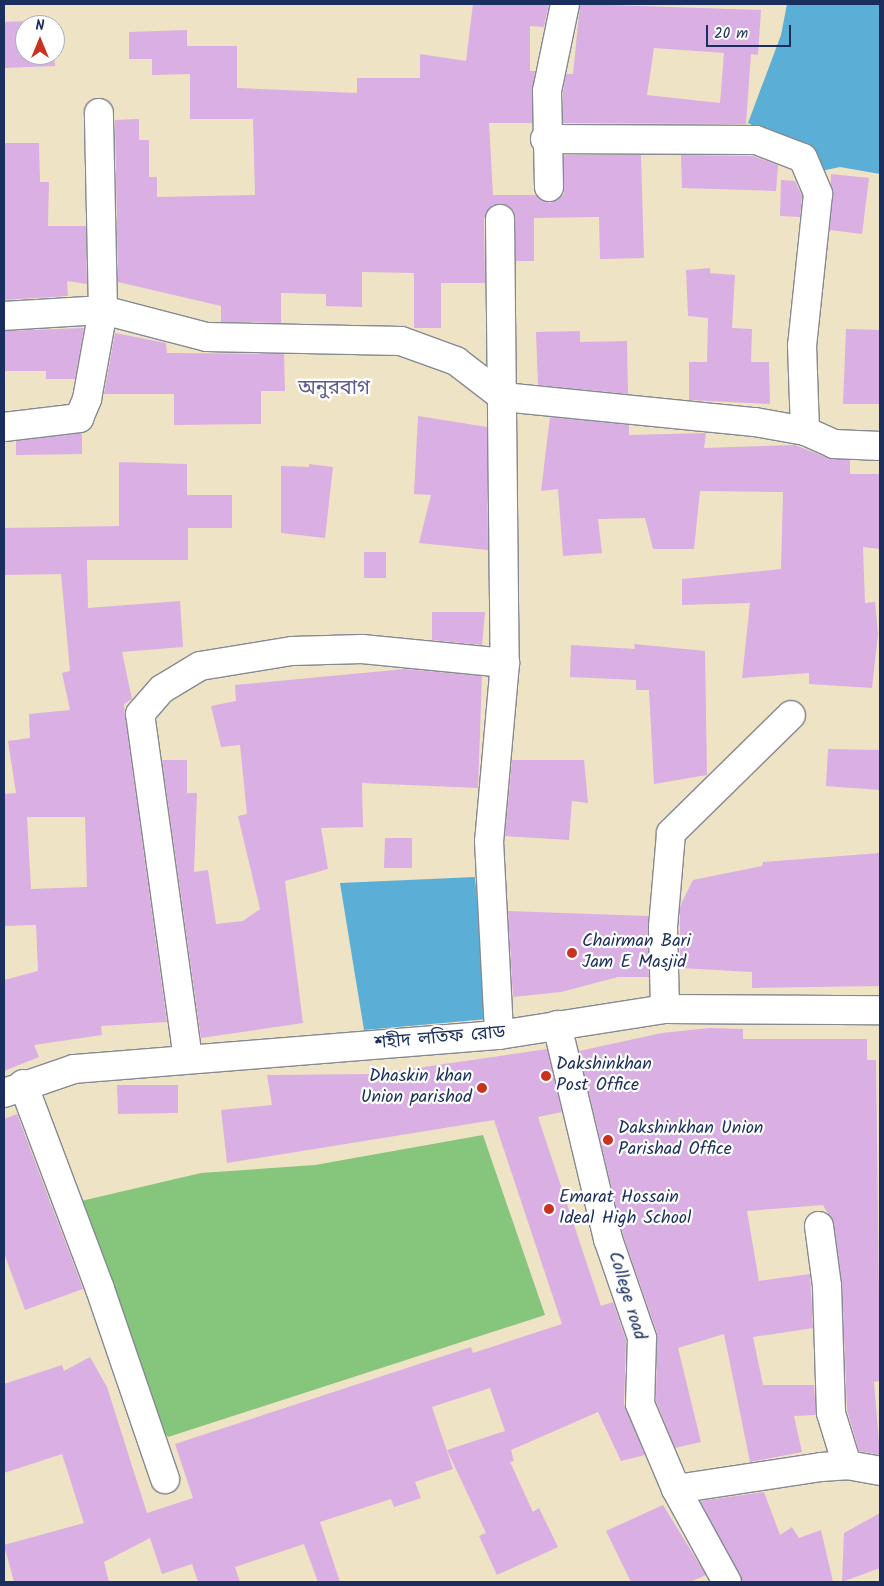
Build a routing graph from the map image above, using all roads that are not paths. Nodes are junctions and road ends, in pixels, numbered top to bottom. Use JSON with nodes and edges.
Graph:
{"nodes":[{"id":1,"x":565,"y":4,"type":"edge"},
{"id":2,"x":99,"y":113,"type":"dead end"},
{"id":3,"x":545,"y":139,"type":"junction"},
{"id":4,"x":548,"y":187,"type":"dead end"},
{"id":5,"x":500,"y":219,"type":"dead end"},
{"id":6,"x":103,"y":310,"type":"junction"},
{"id":7,"x":4,"y":316,"type":"edge"},
{"id":8,"x":503,"y":397,"type":"junction"},
{"id":9,"x":4,"y":427,"type":"edge"},
{"id":10,"x":805,"y":431,"type":"junction"},
{"id":11,"x":880,"y":446,"type":"edge"},
{"id":12,"x":505,"y":663,"type":"junction"},
{"id":13,"x":791,"y":715,"type":"dead end"},
{"id":14,"x":665,"y":1009,"type":"junction"},
{"id":15,"x":880,"y":1010,"type":"edge"},
{"id":16,"x":557,"y":1025,"type":"junction"},
{"id":17,"x":499,"y":1035,"type":"junction"},
{"id":18,"x":188,"y":1059,"type":"junction"},
{"id":19,"x":13,"y":1088,"type":"edge"},
{"id":20,"x":819,"y":1226,"type":"dead end"},
{"id":21,"x":847,"y":1465,"type":"junction"},
{"id":22,"x":880,"y":1471,"type":"edge"},
{"id":23,"x":165,"y":1479,"type":"dead end"},
{"id":24,"x":676,"y":1489,"type":"junction"},
{"id":25,"x":727,"y":1582,"type":"edge"}],
"edges":[{"from":1,"to":3,"type":"street"},
{"from":2,"to":6,"type":"street"},
{"from":3,"to":4,"type":"street"},
{"from":3,"to":10,"type":"street"},
{"from":5,"to":8,"type":"street"},
{"from":6,"to":7,"type":"street"},
{"from":6,"to":8,"type":"street"},
{"from":6,"to":9,"type":"street"},
{"from":8,"to":10,"type":"street"},
{"from":8,"to":12,"type":"street"},
{"from":10,"to":11,"type":"street"},
{"from":12,"to":17,"type":"street"},
{"from":12,"to":18,"type":"street"},
{"from":13,"to":14,"type":"street"},
{"from":14,"to":15,"type":"street","name":"শহীদ লতিফ রোড"},
{"from":14,"to":16,"type":"street","name":"শহীদ লতিফ রোড"},
{"from":16,"to":17,"type":"street","name":"শহীদ লতিফ রোড"},
{"from":16,"to":24,"type":"street","name":"College road"},
{"from":17,"to":18,"type":"street","name":"শহীদ লতিফ রোড"},
{"from":18,"to":19,"type":"street","name":"শহীদ লতিফ রোড"},
{"from":19,"to":23,"type":"street"},
{"from":20,"to":21,"type":"street"},
{"from":21,"to":22,"type":"street"},
{"from":21,"to":24,"type":"street"},
{"from":24,"to":25,"type":"street","name":"College road"}]}
